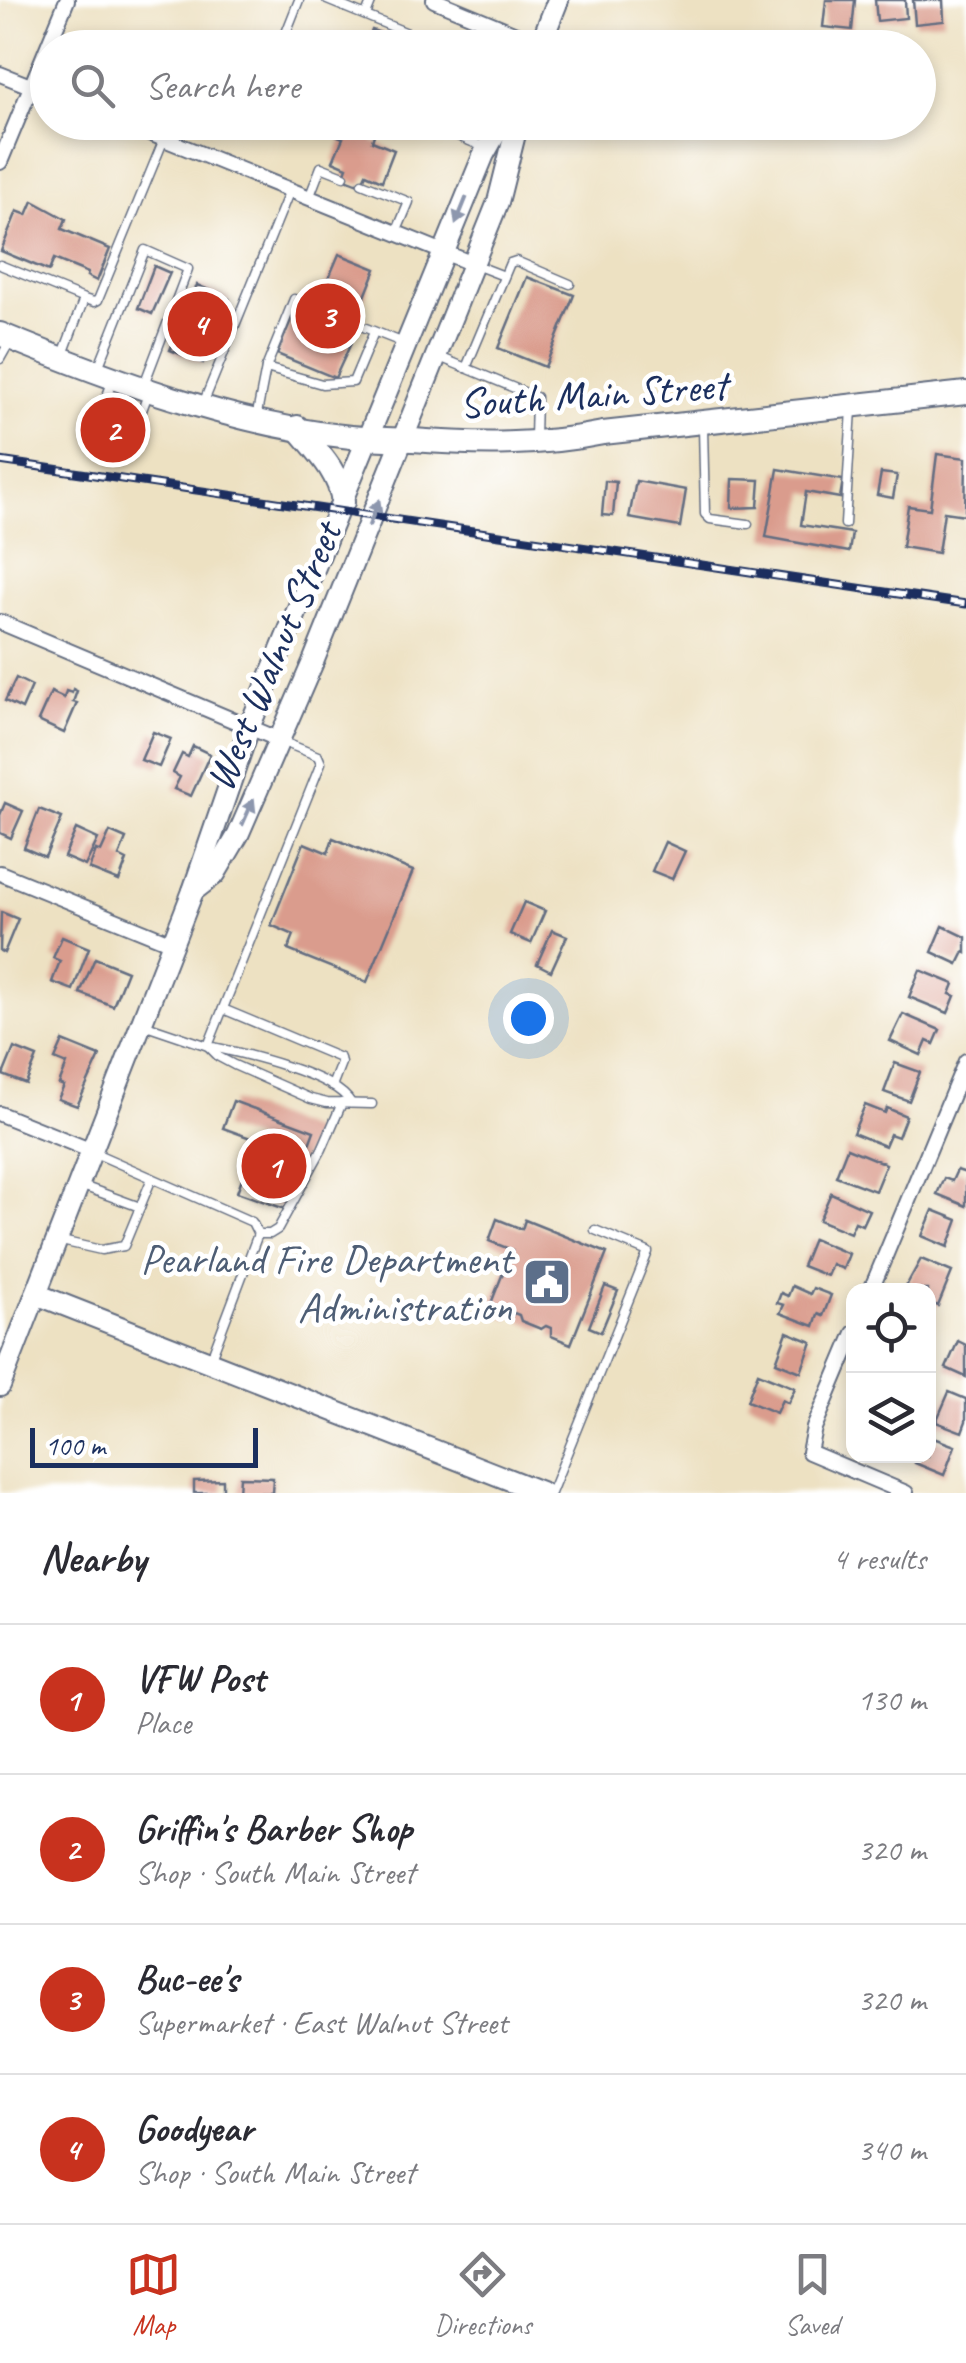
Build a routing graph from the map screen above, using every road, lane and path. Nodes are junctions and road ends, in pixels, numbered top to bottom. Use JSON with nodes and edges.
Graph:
{"nodes":[{"id":1,"x":66,"y":0,"type":"edge"},
{"id":2,"x":299,"y":0,"type":"edge"},
{"id":3,"x":327,"y":0,"type":"edge"},
{"id":4,"x":372,"y":0,"type":"edge"},
{"id":5,"x":434,"y":0,"type":"edge"},
{"id":6,"x":552,"y":2,"type":"edge"},
{"id":7,"x":366,"y":15,"type":"junction"},
{"id":8,"x":54,"y":30,"type":"edge"},
{"id":9,"x":287,"y":30,"type":"edge"},
{"id":10,"x":401,"y":30,"type":"edge"},
{"id":11,"x":503,"y":30,"type":"edge"},
{"id":12,"x":544,"y":30,"type":"edge"},
{"id":13,"x":0,"y":74,"type":"edge"},
{"id":14,"x":30,"y":86,"type":"edge"},
{"id":15,"x":30,"y":88,"type":"edge"},
{"id":16,"x":164,"y":140,"type":"joint"},
{"id":17,"x":468,"y":140,"type":"edge"},
{"id":18,"x":492,"y":140,"type":"edge"},
{"id":19,"x":514,"y":140,"type":"edge"},
{"id":20,"x":487,"y":148,"type":"junction"},
{"id":21,"x":0,"y":162,"type":"edge"},
{"id":22,"x":344,"y":176,"type":"dead end"},
{"id":23,"x":362,"y":183,"type":"dead end"},
{"id":24,"x":290,"y":190,"type":"junction"},
{"id":25,"x":308,"y":198,"type":"junction"},
{"id":26,"x":396,"y":233,"type":"junction"},
{"id":27,"x":122,"y":240,"type":"junction"},
{"id":28,"x":145,"y":250,"type":"junction"},
{"id":29,"x":444,"y":252,"type":"junction"},
{"id":30,"x":473,"y":264,"type":"junction"},
{"id":31,"x":0,"y":266,"type":"edge"},
{"id":32,"x":504,"y":276,"type":"junction"},
{"id":33,"x":570,"y":284,"type":"dead end"},
{"id":34,"x":84,"y":299,"type":"junction"},
{"id":35,"x":316,"y":308,"type":"dead end"},
{"id":36,"x":343,"y":319,"type":"dead end"},
{"id":37,"x":374,"y":332,"type":"junction"},
{"id":38,"x":4,"y":344,"type":"edge"},
{"id":39,"x":407,"y":344,"type":"junction"},
{"id":40,"x":437,"y":356,"type":"junction"},
{"id":41,"x":61,"y":359,"type":"junction"},
{"id":42,"x":266,"y":368,"type":"junction"},
{"id":43,"x":466,"y":368,"type":"junction"},
{"id":44,"x":105,"y":375,"type":"junction"},
{"id":45,"x":147,"y":388,"type":"junction"},
{"id":46,"x":966,"y":393,"type":"edge"},
{"id":47,"x":202,"y":405,"type":"junction"},
{"id":48,"x":852,"y":408,"type":"junction"},
{"id":49,"x":256,"y":419,"type":"junction"},
{"id":50,"x":703,"y":423,"type":"junction"},
{"id":51,"x":297,"y":427,"type":"junction"},
{"id":52,"x":369,"y":437,"type":"junction"},
{"id":53,"x":404,"y":440,"type":"junction"},
{"id":54,"x":535,"y":442,"type":"junction"},
{"id":55,"x":342,"y":502,"type":"junction"},
{"id":56,"x":748,"y":524,"type":"dead end"},
{"id":57,"x":844,"y":524,"type":"dead end"},
{"id":58,"x":0,"y":622,"type":"edge"},
{"id":59,"x":249,"y":728,"type":"junction"},
{"id":60,"x":280,"y":740,"type":"junction"},
{"id":61,"x":0,"y":873,"type":"edge"},
{"id":62,"x":193,"y":890,"type":"junction"},
{"id":63,"x":172,"y":943,"type":"junction"},
{"id":64,"x":223,"y":1009,"type":"junction"},
{"id":65,"x":141,"y":1023,"type":"junction"},
{"id":66,"x":208,"y":1046,"type":"junction"},
{"id":67,"x":966,"y":1061,"type":"edge"},
{"id":68,"x":332,"y":1086,"type":"junction"},
{"id":69,"x":346,"y":1103,"type":"junction"},
{"id":70,"x":372,"y":1104,"type":"dead end"},
{"id":71,"x":0,"y":1114,"type":"edge"},
{"id":72,"x":92,"y":1151,"type":"junction"},
{"id":73,"x":152,"y":1178,"type":"junction"},
{"id":74,"x":80,"y":1185,"type":"junction"},
{"id":75,"x":140,"y":1208,"type":"junction"},
{"id":76,"x":595,"y":1230,"type":"dead end"},
{"id":77,"x":258,"y":1234,"type":"junction"},
{"id":78,"x":57,"y":1240,"type":"junction"},
{"id":79,"x":874,"y":1283,"type":"edge"},
{"id":80,"x":36,"y":1294,"type":"junction"},
{"id":81,"x":846,"y":1352,"type":"edge"},
{"id":82,"x":210,"y":1361,"type":"junction"},
{"id":83,"x":2,"y":1377,"type":"edge"},
{"id":84,"x":547,"y":1493,"type":"edge"},
{"id":85,"x":906,"y":1493,"type":"edge"}],
"edges":[{"from":1,"to":8,"type":"street"},
{"from":2,"to":9,"type":"lane"},
{"from":3,"to":7,"type":"lane"},
{"from":4,"to":7,"type":"lane"},
{"from":5,"to":11,"type":"street"},
{"from":6,"to":12,"type":"street"},
{"from":7,"to":10,"type":"lane"},
{"from":13,"to":14,"type":"street"},
{"from":15,"to":21,"type":"street"},
{"from":16,"to":24,"type":"street"},
{"from":16,"to":27,"type":"lane"},
{"from":17,"to":20,"type":"lane"},
{"from":18,"to":20,"type":"street","name":"West Walnut Street"},
{"from":19,"to":30,"type":"street","name":"West Walnut Street"},
{"from":20,"to":29,"type":"street","name":"West Walnut Street","one_way":true},
{"from":22,"to":25,"type":"lane"},
{"from":23,"to":26,"type":"lane"},
{"from":24,"to":25,"type":"street"},
{"from":24,"to":47,"type":"lane"},
{"from":25,"to":26,"type":"street"},
{"from":26,"to":29,"type":"street"},
{"from":27,"to":28,"type":"lane"},
{"from":27,"to":34,"type":"lane"},
{"from":28,"to":44,"type":"lane"},
{"from":28,"to":45,"type":"lane"},
{"from":29,"to":30,"type":"street"},
{"from":29,"to":39,"type":"street","name":"West Walnut Street"},
{"from":30,"to":32,"type":"lane"},
{"from":30,"to":40,"type":"street","name":"West Walnut Street"},
{"from":31,"to":34,"type":"lane"},
{"from":32,"to":33,"type":"lane"},
{"from":32,"to":43,"type":"lane"},
{"from":34,"to":41,"type":"lane"},
{"from":35,"to":42,"type":"lane"},
{"from":36,"to":37,"type":"lane"},
{"from":37,"to":39,"type":"lane"},
{"from":37,"to":42,"type":"lane"},
{"from":38,"to":41,"type":"main road","name":"South Main Street"},
{"from":39,"to":52,"type":"street","name":"West Walnut Street"},
{"from":40,"to":43,"type":"lane"},
{"from":40,"to":53,"type":"street","name":"West Walnut Street"},
{"from":41,"to":44,"type":"main road","name":"South Main Street"},
{"from":42,"to":49,"type":"lane"},
{"from":43,"to":54,"type":"lane"},
{"from":44,"to":45,"type":"main road","name":"South Main Street"},
{"from":44,"to":45,"type":"lane"},
{"from":45,"to":47,"type":"main road","name":"South Main Street"},
{"from":46,"to":48,"type":"main road","name":"South Main Street"},
{"from":47,"to":49,"type":"main road","name":"South Main Street"},
{"from":48,"to":50,"type":"main road","name":"South Main Street"},
{"from":48,"to":57,"type":"lane"},
{"from":49,"to":51,"type":"main road","name":"South Main Street"},
{"from":50,"to":54,"type":"main road","name":"South Main Street"},
{"from":50,"to":56,"type":"lane"},
{"from":51,"to":52,"type":"main road","name":"South Main Street"},
{"from":51,"to":55,"type":"main road"},
{"from":52,"to":53,"type":"main road","name":"South Main Street"},
{"from":52,"to":55,"type":"street","name":"West Walnut Street"},
{"from":53,"to":54,"type":"main road","name":"South Main Street"},
{"from":60,"to":53,"type":"street","name":"West Walnut Street","one_way":true},
{"from":55,"to":59,"type":"street","name":"West Walnut Street"},
{"from":58,"to":59,"type":"street"},
{"from":59,"to":60,"type":"street"},
{"from":59,"to":62,"type":"street","name":"West Walnut Street"},
{"from":62,"to":60,"type":"street","name":"West Walnut Street","one_way":true},
{"from":60,"to":64,"type":"lane"},
{"from":61,"to":63,"type":"street"},
{"from":62,"to":63,"type":"street","name":"West Walnut Street"},
{"from":63,"to":65,"type":"street","name":"West Walnut Street"},
{"from":64,"to":66,"type":"lane"},
{"from":64,"to":68,"type":"lane"},
{"from":65,"to":66,"type":"lane"},
{"from":65,"to":72,"type":"street","name":"West Walnut Street"},
{"from":66,"to":68,"type":"lane"},
{"from":66,"to":69,"type":"lane"},
{"from":67,"to":79,"type":"street"},
{"from":68,"to":69,"type":"lane"},
{"from":69,"to":70,"type":"lane"},
{"from":69,"to":77,"type":"lane"},
{"from":71,"to":72,"type":"street"},
{"from":72,"to":73,"type":"lane"},
{"from":72,"to":74,"type":"street","name":"West Walnut Street"},
{"from":73,"to":75,"type":"lane"},
{"from":73,"to":77,"type":"lane"},
{"from":74,"to":75,"type":"lane"},
{"from":74,"to":78,"type":"street","name":"West Walnut Street"},
{"from":75,"to":78,"type":"lane"},
{"from":76,"to":84,"type":"lane"},
{"from":77,"to":82,"type":"lane"},
{"from":78,"to":80,"type":"street","name":"West Walnut Street"},
{"from":80,"to":82,"type":"street"},
{"from":80,"to":83,"type":"street","name":"West Walnut Street"},
{"from":81,"to":85,"type":"street"},
{"from":82,"to":84,"type":"street"}]}
